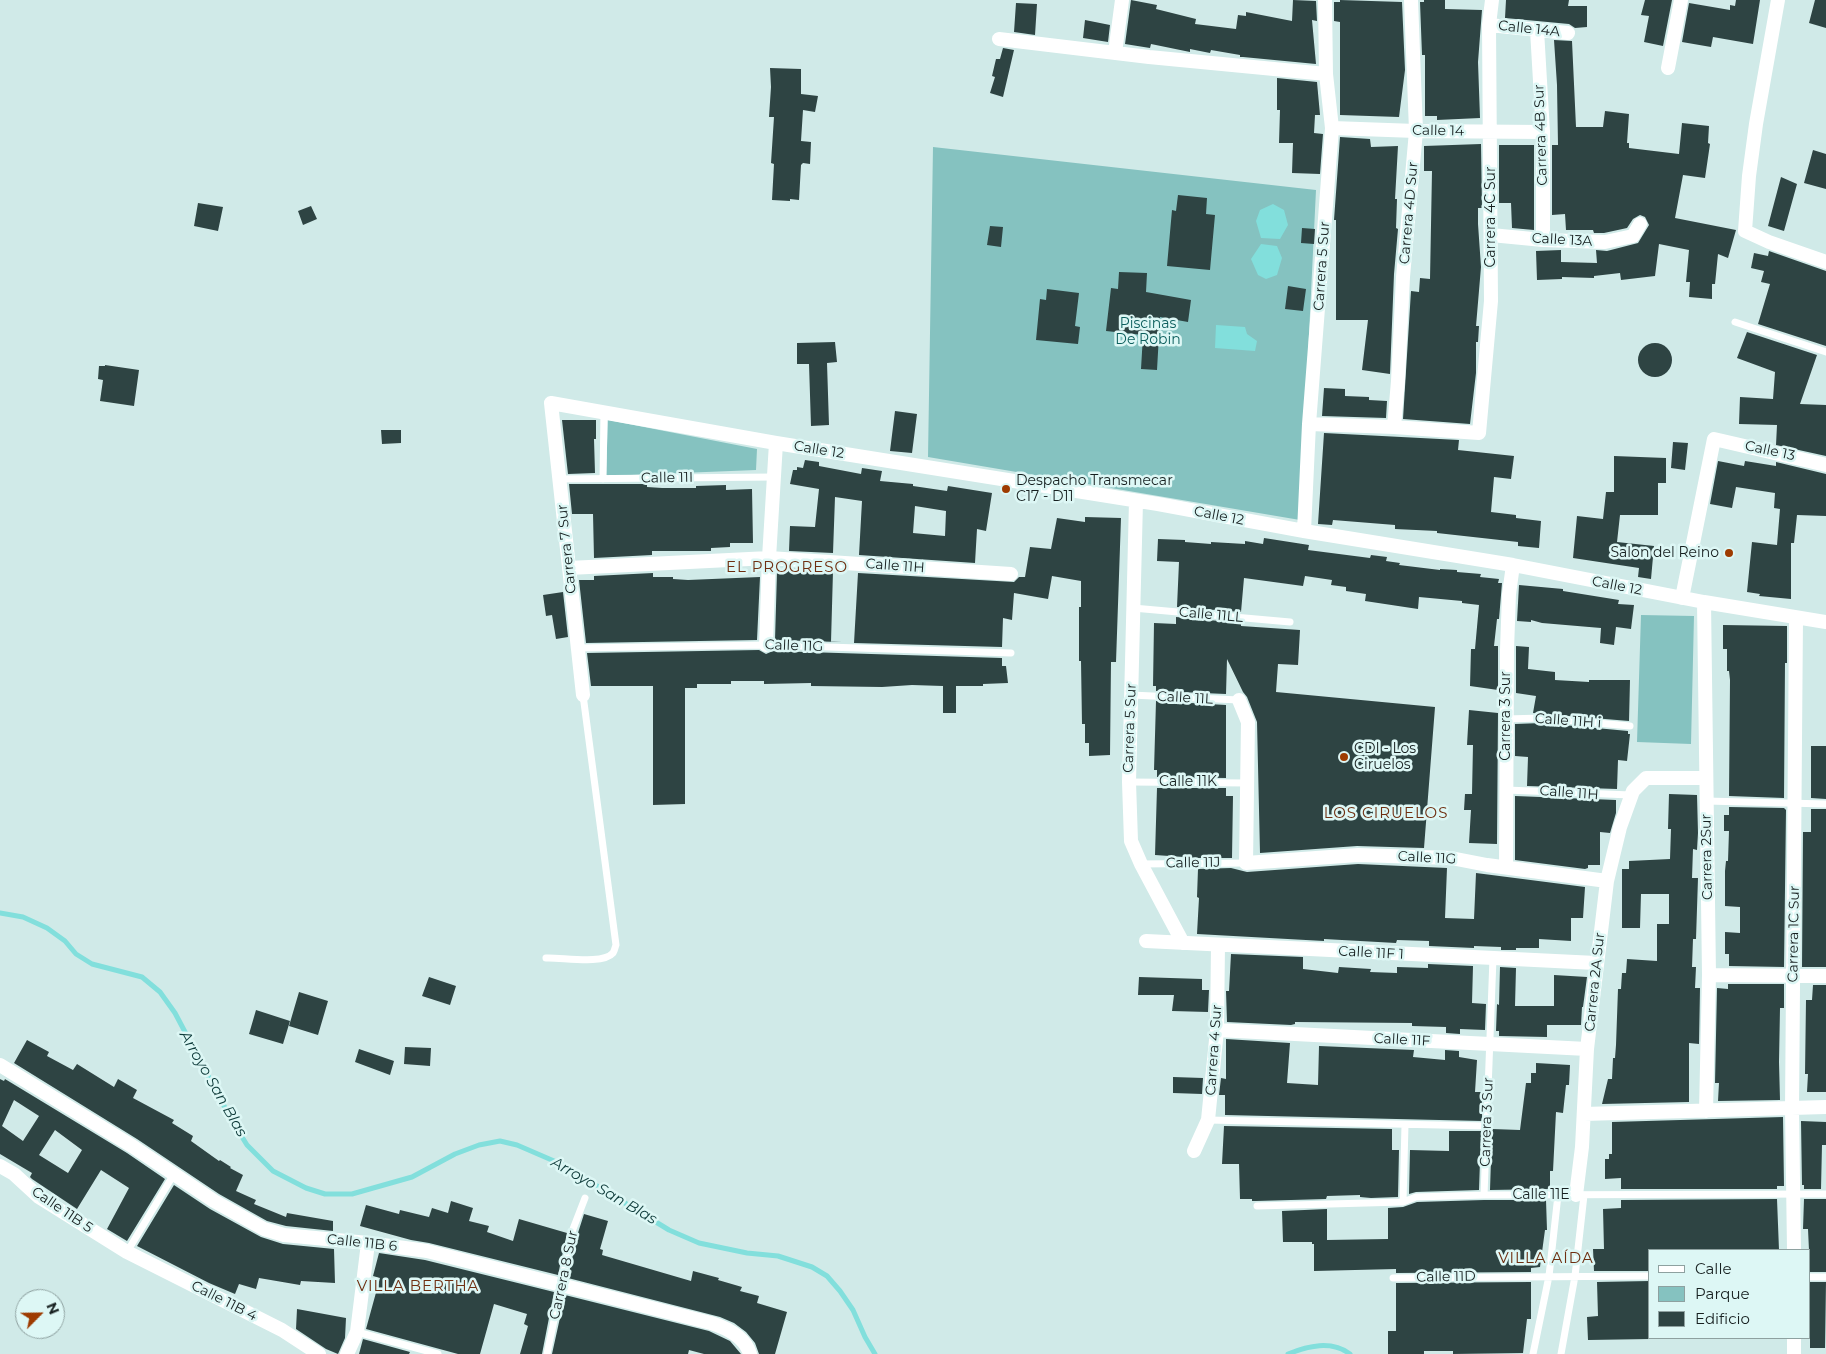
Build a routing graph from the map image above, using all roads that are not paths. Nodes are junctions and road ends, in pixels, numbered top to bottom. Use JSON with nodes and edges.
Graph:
{"nodes":[{"id":1,"x":1122,"y":0,"type":"edge"},
{"id":2,"x":1325,"y":0,"type":"edge"},
{"id":3,"x":1411,"y":0,"type":"edge"},
{"id":4,"x":1492,"y":0,"type":"edge"},
{"id":5,"x":1680,"y":0,"type":"edge"},
{"id":6,"x":1778,"y":0,"type":"edge"},
{"id":7,"x":1489,"y":25,"type":"junction"},
{"id":8,"x":1537,"y":30,"type":"junction"},
{"id":9,"x":1568,"y":33,"type":"dead end"},
{"id":10,"x":1000,"y":39,"type":"dead end"},
{"id":11,"x":1115,"y":52,"type":"junction"},
{"id":12,"x":1668,"y":68,"type":"dead end"},
{"id":13,"x":1326,"y":74,"type":"junction"},
{"id":14,"x":1332,"y":128,"type":"junction"},
{"id":15,"x":1416,"y":131,"type":"junction"},
{"id":16,"x":1491,"y":132,"type":"junction"},
{"id":17,"x":1543,"y":132,"type":"junction"},
{"id":18,"x":1636,"y":230,"type":"dead end"},
{"id":19,"x":1491,"y":235,"type":"junction"},
{"id":20,"x":1543,"y":240,"type":"junction"},
{"id":21,"x":1826,"y":262,"type":"edge"},
{"id":22,"x":1734,"y":322,"type":"dead end"},
{"id":23,"x":1826,"y":352,"type":"edge"},
{"id":24,"x":551,"y":403,"type":"joint"},
{"id":25,"x":604,"y":412,"type":"junction"},
{"id":26,"x":1309,"y":424,"type":"junction"},
{"id":27,"x":1394,"y":427,"type":"junction"},
{"id":28,"x":776,"y":443,"type":"junction"},
{"id":29,"x":1826,"y":465,"type":"edge"},
{"id":30,"x":774,"y":477,"type":"junction"},
{"id":31,"x":559,"y":479,"type":"junction"},
{"id":32,"x":603,"y":479,"type":"junction"},
{"id":33,"x":1136,"y":501,"type":"junction"},
{"id":34,"x":1304,"y":532,"type":"junction"},
{"id":35,"x":769,"y":558,"type":"junction"},
{"id":36,"x":1512,"y":565,"type":"junction"},
{"id":37,"x":569,"y":568,"type":"junction"},
{"id":38,"x":1011,"y":574,"type":"dead end"},
{"id":39,"x":1682,"y":598,"type":"junction"},
{"id":40,"x":1704,"y":602,"type":"junction"},
{"id":41,"x":1133,"y":608,"type":"junction"},
{"id":42,"x":1796,"y":618,"type":"junction"},
{"id":43,"x":1290,"y":622,"type":"dead end"},
{"id":44,"x":1826,"y":622,"type":"edge"},
{"id":45,"x":766,"y":644,"type":"junction"},
{"id":46,"x":578,"y":648,"type":"junction"},
{"id":47,"x":1011,"y":653,"type":"dead end"},
{"id":48,"x":583,"y":695,"type":"joint"},
{"id":49,"x":1131,"y":695,"type":"junction"},
{"id":50,"x":1239,"y":700,"type":"joint"},
{"id":51,"x":1506,"y":718,"type":"junction"},
{"id":52,"x":1630,"y":726,"type":"dead end"},
{"id":53,"x":1706,"y":778,"type":"junction"},
{"id":54,"x":1129,"y":782,"type":"junction"},
{"id":55,"x":1248,"y":782,"type":"junction"},
{"id":56,"x":1506,"y":790,"type":"junction"},
{"id":57,"x":1631,"y":795,"type":"junction"},
{"id":58,"x":1706,"y":801,"type":"junction"},
{"id":59,"x":1796,"y":804,"type":"junction"},
{"id":60,"x":1826,"y":804,"type":"edge"},
{"id":61,"x":1246,"y":862,"type":"junction"},
{"id":62,"x":1141,"y":864,"type":"junction"},
{"id":63,"x":1506,"y":867,"type":"junction"},
{"id":64,"x":1607,"y":881,"type":"junction"},
{"id":65,"x":1146,"y":941,"type":"dead end"},
{"id":66,"x":1183,"y":943,"type":"junction"},
{"id":67,"x":1218,"y":946,"type":"junction"},
{"id":68,"x":546,"y":958,"type":"dead end"},
{"id":69,"x":1493,"y":958,"type":"junction"},
{"id":70,"x":1596,"y":963,"type":"junction"},
{"id":71,"x":1709,"y":975,"type":"junction"},
{"id":72,"x":1794,"y":976,"type":"junction"},
{"id":73,"x":1826,"y":976,"type":"edge"},
{"id":74,"x":1217,"y":1030,"type":"junction"},
{"id":75,"x":1490,"y":1044,"type":"junction"},
{"id":76,"x":1587,"y":1049,"type":"junction"},
{"id":77,"x":0,"y":1065,"type":"edge"},
{"id":78,"x":1826,"y":1107,"type":"edge"},
{"id":79,"x":1792,"y":1108,"type":"junction"},
{"id":80,"x":1706,"y":1111,"type":"junction"},
{"id":81,"x":1584,"y":1114,"type":"junction"},
{"id":82,"x":1208,"y":1120,"type":"junction"},
{"id":83,"x":1405,"y":1125,"type":"junction"},
{"id":84,"x":1486,"y":1126,"type":"junction"},
{"id":85,"x":1194,"y":1152,"type":"dead end"},
{"id":86,"x":0,"y":1166,"type":"edge"},
{"id":87,"x":174,"y":1174,"type":"junction"},
{"id":88,"x":1794,"y":1194,"type":"junction"},
{"id":89,"x":1826,"y":1194,"type":"edge"},
{"id":90,"x":1484,"y":1195,"type":"junction"},
{"id":91,"x":1558,"y":1195,"type":"junction"},
{"id":92,"x":1580,"y":1195,"type":"junction"},
{"id":93,"x":585,"y":1198,"type":"dead end"},
{"id":94,"x":1403,"y":1202,"type":"junction"},
{"id":95,"x":1257,"y":1206,"type":"dead end"},
{"id":96,"x":368,"y":1243,"type":"junction"},
{"id":97,"x":1794,"y":1249,"type":"edge"},
{"id":98,"x":127,"y":1252,"type":"junction"},
{"id":99,"x":1550,"y":1276,"type":"junction"},
{"id":100,"x":1574,"y":1276,"type":"junction"},
{"id":101,"x":1648,"y":1276,"type":"edge"},
{"id":102,"x":1811,"y":1277,"type":"edge"},
{"id":103,"x":1826,"y":1277,"type":"edge"},
{"id":104,"x":1393,"y":1278,"type":"dead end"},
{"id":105,"x":561,"y":1285,"type":"junction"},
{"id":106,"x":357,"y":1332,"type":"junction"},
{"id":107,"x":1794,"y":1339,"type":"edge"},
{"id":108,"x":319,"y":1354,"type":"edge"},
{"id":109,"x":347,"y":1354,"type":"edge"},
{"id":110,"x":438,"y":1354,"type":"edge"},
{"id":111,"x":547,"y":1354,"type":"edge"},
{"id":112,"x":750,"y":1354,"type":"edge"},
{"id":113,"x":1533,"y":1354,"type":"edge"},
{"id":114,"x":1561,"y":1354,"type":"edge"},
{"id":115,"x":1794,"y":1354,"type":"edge"}],
"edges":[{"from":1,"to":11,"type":"street"},
{"from":2,"to":13,"type":"street","name":"Carrera 5 Sur"},
{"from":3,"to":15,"type":"street","name":"Carrera 4D Sur"},
{"from":4,"to":7,"type":"street","name":"Carrera 4C Sur"},
{"from":5,"to":12,"type":"street"},
{"from":6,"to":21,"type":"street"},
{"from":7,"to":8,"type":"street","name":"Calle 14A"},
{"from":7,"to":16,"type":"street","name":"Carrera 4C Sur"},
{"from":8,"to":9,"type":"street","name":"Calle 14A"},
{"from":8,"to":17,"type":"street","name":"Carrera 4B Sur"},
{"from":10,"to":11,"type":"street"},
{"from":11,"to":13,"type":"street"},
{"from":13,"to":14,"type":"street","name":"Carrera 5 Sur"},
{"from":14,"to":15,"type":"street","name":"Calle 14"},
{"from":14,"to":26,"type":"street","name":"Carrera 5 Sur"},
{"from":15,"to":16,"type":"street","name":"Calle 14"},
{"from":15,"to":27,"type":"street","name":"Carrera 4D Sur"},
{"from":16,"to":17,"type":"street","name":"Calle 14"},
{"from":16,"to":19,"type":"street","name":"Carrera 4C Sur"},
{"from":17,"to":20,"type":"street","name":"Carrera 4B Sur"},
{"from":18,"to":20,"type":"street","name":"Calle 13A"},
{"from":19,"to":20,"type":"street","name":"Calle 13A"},
{"from":19,"to":27,"type":"street","name":"Carrera 4C Sur"},
{"from":22,"to":23,"type":"lane"},
{"from":24,"to":25,"type":"street","name":"Calle 12"},
{"from":24,"to":31,"type":"street","name":"Carrera 7 Sur"},
{"from":25,"to":28,"type":"street","name":"Calle 12"},
{"from":25,"to":32,"type":"lane"},
{"from":26,"to":27,"type":"street"},
{"from":26,"to":34,"type":"street","name":"Carrera 5 Sur"},
{"from":28,"to":30,"type":"street"},
{"from":28,"to":33,"type":"street","name":"Calle 12"},
{"from":29,"to":39,"type":"street","name":"Calle 13"},
{"from":30,"to":32,"type":"lane","name":"Calle 11I"},
{"from":30,"to":35,"type":"street"},
{"from":31,"to":32,"type":"lane","name":"Calle 11I"},
{"from":31,"to":37,"type":"street","name":"Carrera 7 Sur"},
{"from":33,"to":34,"type":"street","name":"Calle 12"},
{"from":33,"to":41,"type":"street","name":"Carrera 5 Sur"},
{"from":34,"to":36,"type":"street","name":"Calle 12"},
{"from":35,"to":37,"type":"street","name":"Calle 11H"},
{"from":35,"to":38,"type":"street","name":"Calle 11H"},
{"from":35,"to":45,"type":"street"},
{"from":36,"to":39,"type":"street","name":"Calle 12"},
{"from":36,"to":51,"type":"street","name":"Carrera 3 Sur"},
{"from":37,"to":46,"type":"street","name":"Carrera 7 Sur"},
{"from":39,"to":40,"type":"street","name":"Calle 12"},
{"from":40,"to":42,"type":"street","name":"Calle 12"},
{"from":40,"to":53,"type":"street","name":"Carrera 2Sur"},
{"from":41,"to":43,"type":"lane","name":"Calle 11LL"},
{"from":41,"to":49,"type":"street","name":"Carrera 5 Sur"},
{"from":42,"to":44,"type":"street","name":"Calle 12"},
{"from":42,"to":59,"type":"street","name":"Carrera 1C Sur"},
{"from":45,"to":46,"type":"lane","name":"Calle 11G"},
{"from":45,"to":47,"type":"lane","name":"Calle 11G"},
{"from":46,"to":48,"type":"street","name":"Carrera 7 Sur"},
{"from":48,"to":68,"type":"lane"},
{"from":49,"to":50,"type":"lane","name":"Calle 11L"},
{"from":49,"to":54,"type":"street","name":"Carrera 5 Sur"},
{"from":50,"to":55,"type":"street"},
{"from":51,"to":52,"type":"lane","name":"Calle 11H i"},
{"from":51,"to":56,"type":"street","name":"Carrera 3 Sur"},
{"from":53,"to":57,"type":"street","name":"Carrera 2A Sur"},
{"from":53,"to":58,"type":"street","name":"Carrera 2Sur"},
{"from":54,"to":55,"type":"lane","name":"Calle 11K"},
{"from":54,"to":62,"type":"street","name":"Carrera 5 Sur"},
{"from":55,"to":61,"type":"street"},
{"from":56,"to":57,"type":"lane","name":"Calle 11H"},
{"from":56,"to":63,"type":"street","name":"Carrera 3 Sur"},
{"from":57,"to":64,"type":"street","name":"Carrera 2A Sur"},
{"from":58,"to":59,"type":"lane"},
{"from":58,"to":71,"type":"street","name":"Carrera 2Sur"},
{"from":59,"to":60,"type":"lane"},
{"from":59,"to":72,"type":"street","name":"Carrera 1C Sur"},
{"from":61,"to":62,"type":"lane","name":"Calle 11J"},
{"from":61,"to":63,"type":"street","name":"Calle 11G"},
{"from":62,"to":66,"type":"street","name":"Carrera 5 Sur"},
{"from":63,"to":64,"type":"street","name":"Calle 11G"},
{"from":64,"to":70,"type":"street","name":"Carrera 2A Sur"},
{"from":65,"to":66,"type":"street","name":"Calle 11F 1"},
{"from":66,"to":67,"type":"street","name":"Calle 11F 1"},
{"from":67,"to":69,"type":"street","name":"Calle 11F 1"},
{"from":67,"to":74,"type":"street","name":"Carrera 4 Sur"},
{"from":69,"to":70,"type":"street","name":"Calle 11F 1"},
{"from":69,"to":75,"type":"lane","name":"Carrera 3 Sur"},
{"from":70,"to":76,"type":"street","name":"Carrera 2A Sur"},
{"from":71,"to":72,"type":"street"},
{"from":71,"to":80,"type":"street","name":"Carrera 2Sur"},
{"from":72,"to":73,"type":"street"},
{"from":72,"to":79,"type":"street","name":"Carrera 1C Sur"},
{"from":74,"to":75,"type":"street","name":"Calle 11F"},
{"from":74,"to":82,"type":"street","name":"Carrera 4 Sur"},
{"from":75,"to":76,"type":"street","name":"Calle 11F"},
{"from":75,"to":84,"type":"lane","name":"Carrera 3 Sur"},
{"from":76,"to":81,"type":"street","name":"Carrera 2A Sur"},
{"from":77,"to":87,"type":"street","name":"Calle 11B 6"},
{"from":78,"to":79,"type":"street"},
{"from":79,"to":80,"type":"street"},
{"from":79,"to":88,"type":"street","name":"Carrera 1C Sur"},
{"from":80,"to":81,"type":"street"},
{"from":81,"to":92,"type":"street","name":"Carrera 2A Sur"},
{"from":82,"to":83,"type":"lane"},
{"from":82,"to":85,"type":"street","name":"Carrera 4 Sur"},
{"from":83,"to":84,"type":"lane"},
{"from":83,"to":94,"type":"lane"},
{"from":84,"to":90,"type":"lane","name":"Carrera 3 Sur"},
{"from":86,"to":98,"type":"street","name":"Calle 11B 5"},
{"from":87,"to":96,"type":"street","name":"Calle 11B 6"},
{"from":87,"to":98,"type":"lane"},
{"from":88,"to":89,"type":"lane","name":"Calle 11E"},
{"from":88,"to":92,"type":"lane","name":"Calle 11E"},
{"from":88,"to":97,"type":"street","name":"Carrera 1C Sur"},
{"from":90,"to":91,"type":"lane","name":"Calle 11E"},
{"from":90,"to":94,"type":"lane","name":"Calle 11E"},
{"from":91,"to":92,"type":"lane","name":"Calle 11E"},
{"from":91,"to":99,"type":"lane"},
{"from":92,"to":100,"type":"lane"},
{"from":93,"to":105,"type":"lane","name":"Carrera 8 Sur"},
{"from":94,"to":95,"type":"lane","name":"Calle 11E"},
{"from":96,"to":105,"type":"street","name":"Calle 11B 6"},
{"from":96,"to":106,"type":"street"},
{"from":98,"to":108,"type":"street","name":"Calle 11B 4"},
{"from":99,"to":100,"type":"lane","name":"Calle 11D"},
{"from":99,"to":104,"type":"lane","name":"Calle 11D"},
{"from":99,"to":113,"type":"lane"},
{"from":100,"to":101,"type":"lane","name":"Calle 11D"},
{"from":100,"to":114,"type":"lane"},
{"from":102,"to":103,"type":"lane"},
{"from":105,"to":111,"type":"lane","name":"Carrera 8 Sur"},
{"from":105,"to":112,"type":"street","name":"Calle 11B 6"},
{"from":106,"to":109,"type":"street"},
{"from":106,"to":110,"type":"lane"},
{"from":107,"to":115,"type":"street"}]}
